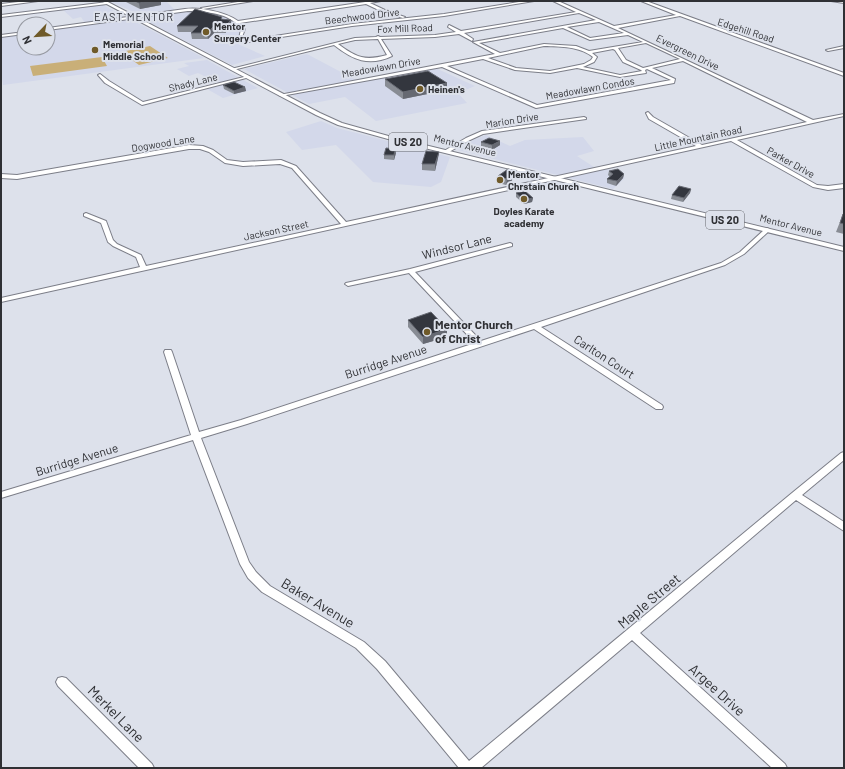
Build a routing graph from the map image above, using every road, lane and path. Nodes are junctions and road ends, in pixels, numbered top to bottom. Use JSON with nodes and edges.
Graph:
{"nodes":[{"id":1,"x":36,"y":1,"type":"edge"},
{"id":2,"x":251,"y":1,"type":"edge"},
{"id":3,"x":379,"y":1,"type":"edge"},
{"id":4,"x":532,"y":1,"type":"edge"},
{"id":5,"x":555,"y":1,"type":"edge"},
{"id":6,"x":643,"y":1,"type":"edge"},
{"id":7,"x":833,"y":1,"type":"edge"},
{"id":8,"x":105,"y":2,"type":"edge"},
{"id":9,"x":370,"y":2,"type":"edge"},
{"id":10,"x":844,"y":2,"type":"edge"},
{"id":11,"x":1,"y":5,"type":"edge"},
{"id":12,"x":206,"y":9,"type":"junction"},
{"id":13,"x":579,"y":12,"type":"junction"},
{"id":14,"x":1,"y":16,"type":"edge"},
{"id":15,"x":680,"y":16,"type":"junction"},
{"id":16,"x":135,"y":17,"type":"junction"},
{"id":17,"x":397,"y":18,"type":"junction"},
{"id":18,"x":600,"y":21,"type":"junction"},
{"id":19,"x":238,"y":22,"type":"junction"},
{"id":20,"x":449,"y":26,"type":"dead end"},
{"id":21,"x":563,"y":27,"type":"junction"},
{"id":22,"x":614,"y":27,"type":"junction"},
{"id":23,"x":56,"y":28,"type":"edge"},
{"id":24,"x":460,"y":33,"type":"junction"},
{"id":25,"x":16,"y":34,"type":"edge"},
{"id":26,"x":629,"y":34,"type":"junction"},
{"id":27,"x":1,"y":36,"type":"edge"},
{"id":28,"x":378,"y":37,"type":"junction"},
{"id":29,"x":472,"y":40,"type":"dead end"},
{"id":30,"x":647,"y":42,"type":"junction"},
{"id":31,"x":335,"y":44,"type":"junction"},
{"id":32,"x":844,"y":47,"type":"edge"},
{"id":33,"x":614,"y":48,"type":"junction"},
{"id":34,"x":828,"y":50,"type":"dead end"},
{"id":35,"x":589,"y":52,"type":"junction"},
{"id":36,"x":498,"y":54,"type":"junction"},
{"id":37,"x":483,"y":58,"type":"junction"},
{"id":38,"x":683,"y":60,"type":"junction"},
{"id":39,"x":442,"y":65,"type":"junction"},
{"id":40,"x":579,"y":66,"type":"junction"},
{"id":41,"x":233,"y":69,"type":"junction"},
{"id":42,"x":646,"y":69,"type":"junction"},
{"id":43,"x":844,"y":75,"type":"edge"},
{"id":44,"x":100,"y":76,"type":"dead end"},
{"id":45,"x":248,"y":77,"type":"junction"},
{"id":46,"x":281,"y":95,"type":"junction"},
{"id":47,"x":648,"y":113,"type":"dead end"},
{"id":48,"x":844,"y":115,"type":"edge"},
{"id":49,"x":836,"y":116,"type":"junction"},
{"id":50,"x":584,"y":118,"type":"dead end"},
{"id":51,"x":844,"y":120,"type":"edge"},
{"id":52,"x":812,"y":122,"type":"junction"},
{"id":53,"x":733,"y":140,"type":"junction"},
{"id":54,"x":702,"y":147,"type":"junction"},
{"id":55,"x":447,"y":151,"type":"junction"},
{"id":56,"x":1,"y":176,"type":"edge"},
{"id":57,"x":556,"y":179,"type":"junction"},
{"id":58,"x":844,"y":186,"type":"edge"},
{"id":59,"x":86,"y":215,"type":"dead end"},
{"id":60,"x":345,"y":225,"type":"junction"},
{"id":61,"x":767,"y":230,"type":"junction"},
{"id":62,"x":510,"y":245,"type":"dead end"},
{"id":63,"x":844,"y":249,"type":"edge"},
{"id":64,"x":144,"y":269,"type":"junction"},
{"id":65,"x":410,"y":271,"type":"junction"},
{"id":66,"x":348,"y":284,"type":"dead end"},
{"id":67,"x":1,"y":300,"type":"edge"},
{"id":68,"x":535,"y":326,"type":"junction"},
{"id":69,"x":480,"y":344,"type":"junction"},
{"id":70,"x":168,"y":352,"type":"dead end"},
{"id":71,"x":659,"y":407,"type":"dead end"},
{"id":72,"x":196,"y":436,"type":"junction"},
{"id":73,"x":844,"y":455,"type":"edge"},
{"id":74,"x":1,"y":495,"type":"edge"},
{"id":75,"x":795,"y":495,"type":"junction"},
{"id":76,"x":844,"y":527,"type":"edge"},
{"id":77,"x":632,"y":633,"type":"junction"},
{"id":78,"x":62,"y":682,"type":"dead end"},
{"id":79,"x":148,"y":768,"type":"edge"},
{"id":80,"x":467,"y":768,"type":"edge"},
{"id":81,"x":471,"y":768,"type":"edge"},
{"id":82,"x":781,"y":768,"type":"edge"}],
"edges":[{"from":1,"to":11,"type":"street"},
{"from":2,"to":12,"type":"street"},
{"from":3,"to":9,"type":"street"},
{"from":4,"to":17,"type":"street","name":"Beechwood Drive"},
{"from":5,"to":13,"type":"street","name":"Evergreen Drive"},
{"from":6,"to":15,"type":"street","name":"Edgehill Road"},
{"from":7,"to":10,"type":"street"},
{"from":8,"to":14,"type":"street"},
{"from":8,"to":16,"type":"main road","name":"Mentor Avenue","number":"US 20"},
{"from":9,"to":17,"type":"street"},
{"from":9,"to":19,"type":"street"},
{"from":12,"to":16,"type":"street"},
{"from":12,"to":19,"type":"street"},
{"from":13,"to":18,"type":"street","name":"Evergreen Drive"},
{"from":13,"to":24,"type":"street","name":"Fox Mill Road"},
{"from":15,"to":22,"type":"street"},
{"from":15,"to":43,"type":"street","name":"Edgehill Road"},
{"from":16,"to":23,"type":"street"},
{"from":16,"to":41,"type":"main road","name":"Mentor Avenue","number":"US 20"},
{"from":17,"to":19,"type":"street","name":"Beechwood Drive"},
{"from":18,"to":21,"type":"street"},
{"from":18,"to":22,"type":"street","name":"Evergreen Drive"},
{"from":20,"to":24,"type":"street"},
{"from":21,"to":26,"type":"street"},
{"from":21,"to":36,"type":"street"},
{"from":22,"to":26,"type":"street","name":"Evergreen Drive"},
{"from":24,"to":28,"type":"street","name":"Fox Mill Road"},
{"from":24,"to":29,"type":"street"},
{"from":25,"to":27,"type":"street"},
{"from":26,"to":30,"type":"street","name":"Evergreen Drive"},
{"from":28,"to":31,"type":"street","name":"Fox Mill Road"},
{"from":28,"to":31,"type":"street"},
{"from":30,"to":33,"type":"street","name":"Meadowlawn Drive"},
{"from":30,"to":38,"type":"street","name":"Evergreen Drive"},
{"from":31,"to":41,"type":"street","name":"Fox Mill Road"},
{"from":32,"to":34,"type":"street"},
{"from":33,"to":35,"type":"street","name":"Meadowlawn Drive"},
{"from":33,"to":42,"type":"street","name":"Meadowlawn Condos"},
{"from":35,"to":36,"type":"street","name":"Meadowlawn Drive"},
{"from":35,"to":40,"type":"street","name":"Meadowlawn Drive"},
{"from":36,"to":37,"type":"street","name":"Meadowlawn Drive"},
{"from":37,"to":39,"type":"street","name":"Meadowlawn Drive"},
{"from":37,"to":40,"type":"street","name":"Meadowlawn Drive"},
{"from":38,"to":42,"type":"street","name":"Meadowlawn Condos"},
{"from":38,"to":52,"type":"street","name":"Evergreen Drive"},
{"from":39,"to":42,"type":"street","name":"Meadowlawn Condos"},
{"from":39,"to":46,"type":"street","name":"Meadowlawn Drive"},
{"from":40,"to":42,"type":"street"},
{"from":41,"to":45,"type":"main road","name":"Mentor Avenue","number":"US 20"},
{"from":44,"to":45,"type":"street","name":"Shady Lane"},
{"from":45,"to":46,"type":"main road","name":"Mentor Avenue","number":"US 20"},
{"from":46,"to":55,"type":"main road","name":"Mentor Avenue","number":"US 20"},
{"from":47,"to":54,"type":"street"},
{"from":48,"to":49,"type":"street","name":"Little Mountain Road"},
{"from":49,"to":51,"type":"street"},
{"from":49,"to":52,"type":"street","name":"Little Mountain Road"},
{"from":50,"to":55,"type":"street","name":"Marion Drive"},
{"from":52,"to":53,"type":"street","name":"Little Mountain Road"},
{"from":53,"to":54,"type":"street","name":"Little Mountain Road"},
{"from":53,"to":58,"type":"street","name":"Parker Drive"},
{"from":54,"to":57,"type":"street","name":"Little Mountain Road"},
{"from":55,"to":57,"type":"main road","name":"Mentor Avenue","number":"US 20"},
{"from":56,"to":60,"type":"street","name":"Dogwood Lane"},
{"from":57,"to":60,"type":"street","name":"Jackson Street"},
{"from":57,"to":61,"type":"main road","name":"Mentor Avenue","number":"US 20"},
{"from":59,"to":64,"type":"street"},
{"from":60,"to":64,"type":"street","name":"Jackson Street"},
{"from":61,"to":63,"type":"main road","name":"Mentor Avenue","number":"US 20"},
{"from":61,"to":68,"type":"street","name":"Burridge Avenue"},
{"from":62,"to":65,"type":"street","name":"Windsor Lane"},
{"from":64,"to":67,"type":"street","name":"Jackson Street"},
{"from":65,"to":66,"type":"street","name":"Windsor Lane"},
{"from":65,"to":69,"type":"street","name":"Windsor Lane"},
{"from":68,"to":69,"type":"street","name":"Burridge Avenue"},
{"from":68,"to":71,"type":"street","name":"Carlton Court"},
{"from":69,"to":72,"type":"street","name":"Burridge Avenue"},
{"from":70,"to":72,"type":"street","name":"Baker Avenue"},
{"from":72,"to":74,"type":"street","name":"Burridge Avenue"},
{"from":72,"to":80,"type":"street","name":"Baker Avenue"},
{"from":73,"to":75,"type":"street","name":"Maple Street"},
{"from":75,"to":76,"type":"street"},
{"from":75,"to":77,"type":"street","name":"Maple Street"},
{"from":77,"to":81,"type":"street","name":"Maple Street"},
{"from":77,"to":82,"type":"street","name":"Argee Drive"},
{"from":78,"to":79,"type":"street","name":"Merkel Lane"}]}
